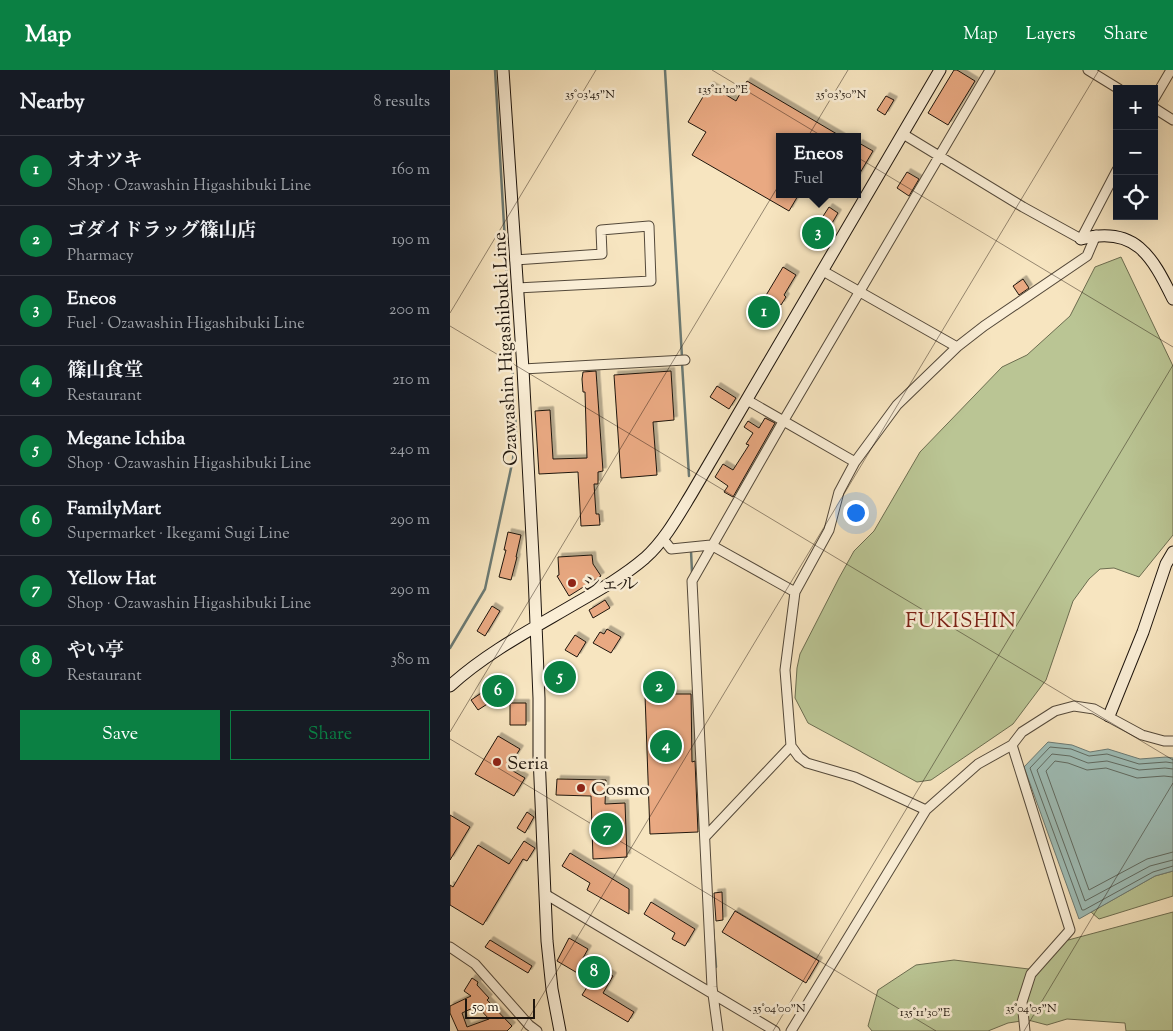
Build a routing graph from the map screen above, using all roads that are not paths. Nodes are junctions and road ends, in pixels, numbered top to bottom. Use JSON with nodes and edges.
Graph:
{"nodes":[{"id":1,"x":504,"y":70,"type":"edge"},
{"id":2,"x":940,"y":70,"type":"edge"},
{"id":3,"x":990,"y":70,"type":"edge"},
{"id":4,"x":1088,"y":70,"type":"edge"},
{"id":5,"x":1171,"y":70,"type":"edge"},
{"id":6,"x":1113,"y":85,"type":"edge"},
{"id":7,"x":1158,"y":92,"type":"edge"},
{"id":8,"x":1158,"y":111,"type":"edge"},
{"id":9,"x":1173,"y":120,"type":"edge"},
{"id":10,"x":903,"y":134,"type":"junction"},
{"id":11,"x":939,"y":157,"type":"junction"},
{"id":12,"x":1114,"y":175,"type":"edge"},
{"id":13,"x":1096,"y":235,"type":"junction"},
{"id":14,"x":1081,"y":239,"type":"junction"},
{"id":15,"x":516,"y":260,"type":"junction"},
{"id":16,"x":823,"y":271,"type":"junction"},
{"id":17,"x":517,"y":288,"type":"junction"},
{"id":18,"x":860,"y":292,"type":"junction"},
{"id":19,"x":1173,"y":299,"type":"edge"},
{"id":20,"x":957,"y":347,"type":"junction"},
{"id":21,"x":685,"y":360,"type":"dead end"},
{"id":22,"x":523,"y":369,"type":"junction"},
{"id":23,"x":747,"y":400,"type":"junction"},
{"id":24,"x":784,"y":420,"type":"junction"},
{"id":25,"x":855,"y":462,"type":"junction"},
{"id":26,"x":663,"y":539,"type":"junction"},
{"id":27,"x":711,"y":545,"type":"junction"},
{"id":28,"x":1173,"y":552,"type":"edge"},
{"id":29,"x":795,"y":592,"type":"junction"},
{"id":30,"x":536,"y":626,"type":"junction"},
{"id":31,"x":450,"y":686,"type":"edge"},
{"id":32,"x":1109,"y":716,"type":"junction"},
{"id":33,"x":1173,"y":741,"type":"edge"},
{"id":34,"x":1012,"y":745,"type":"junction"},
{"id":35,"x":791,"y":746,"type":"junction"},
{"id":36,"x":926,"y":810,"type":"junction"},
{"id":37,"x":705,"y":838,"type":"junction"},
{"id":38,"x":545,"y":894,"type":"junction"},
{"id":39,"x":450,"y":947,"type":"edge"},
{"id":40,"x":714,"y":995,"type":"junction"},
{"id":41,"x":537,"y":1031,"type":"edge"},
{"id":42,"x":560,"y":1031,"type":"edge"},
{"id":43,"x":718,"y":1031,"type":"edge"},
{"id":44,"x":776,"y":1031,"type":"edge"},
{"id":45,"x":791,"y":1031,"type":"edge"},
{"id":46,"x":1025,"y":1031,"type":"edge"}],
"edges":[{"from":1,"to":15,"type":"main road","name":"Ozawashin Higashibuki Line"},
{"from":2,"to":10,"type":"main road"},
{"from":3,"to":11,"type":"street"},
{"from":4,"to":6,"type":"street"},
{"from":5,"to":7,"type":"street"},
{"from":8,"to":9,"type":"street"},
{"from":10,"to":11,"type":"street"},
{"from":10,"to":16,"type":"main road"},
{"from":11,"to":14,"type":"street"},
{"from":11,"to":18,"type":"street"},
{"from":12,"to":14,"type":"street"},
{"from":13,"to":14,"type":"main road"},
{"from":13,"to":19,"type":"main road"},
{"from":13,"to":20,"type":"street"},
{"from":15,"to":17,"type":"main road","name":"Ozawashin Higashibuki Line"},
{"from":15,"to":17,"type":"street"},
{"from":16,"to":18,"type":"street"},
{"from":16,"to":23,"type":"main road"},
{"from":17,"to":22,"type":"main road","name":"Ozawashin Higashibuki Line"},
{"from":18,"to":20,"type":"street"},
{"from":18,"to":24,"type":"street"},
{"from":20,"to":25,"type":"street"},
{"from":21,"to":22,"type":"street"},
{"from":22,"to":30,"type":"main road","name":"Ozawashin Higashibuki Line"},
{"from":23,"to":24,"type":"street"},
{"from":23,"to":26,"type":"main road"},
{"from":24,"to":25,"type":"street"},
{"from":24,"to":27,"type":"street"},
{"from":25,"to":29,"type":"street"},
{"from":26,"to":27,"type":"street"},
{"from":26,"to":30,"type":"main road"},
{"from":27,"to":29,"type":"street"},
{"from":27,"to":37,"type":"street"},
{"from":28,"to":32,"type":"main road"},
{"from":29,"to":35,"type":"street"},
{"from":30,"to":31,"type":"main road"},
{"from":30,"to":38,"type":"main road","name":"Ozawashin Higashibuki Line"},
{"from":32,"to":33,"type":"street"},
{"from":32,"to":34,"type":"street"},
{"from":34,"to":36,"type":"street"},
{"from":34,"to":46,"type":"street"},
{"from":35,"to":36,"type":"street"},
{"from":35,"to":37,"type":"street"},
{"from":36,"to":45,"type":"street"},
{"from":37,"to":40,"type":"street"},
{"from":38,"to":40,"type":"street"},
{"from":38,"to":42,"type":"main road","name":"Ozawashin Higashibuki Line"},
{"from":39,"to":41,"type":"street"},
{"from":40,"to":43,"type":"street"},
{"from":40,"to":44,"type":"street"}]}
